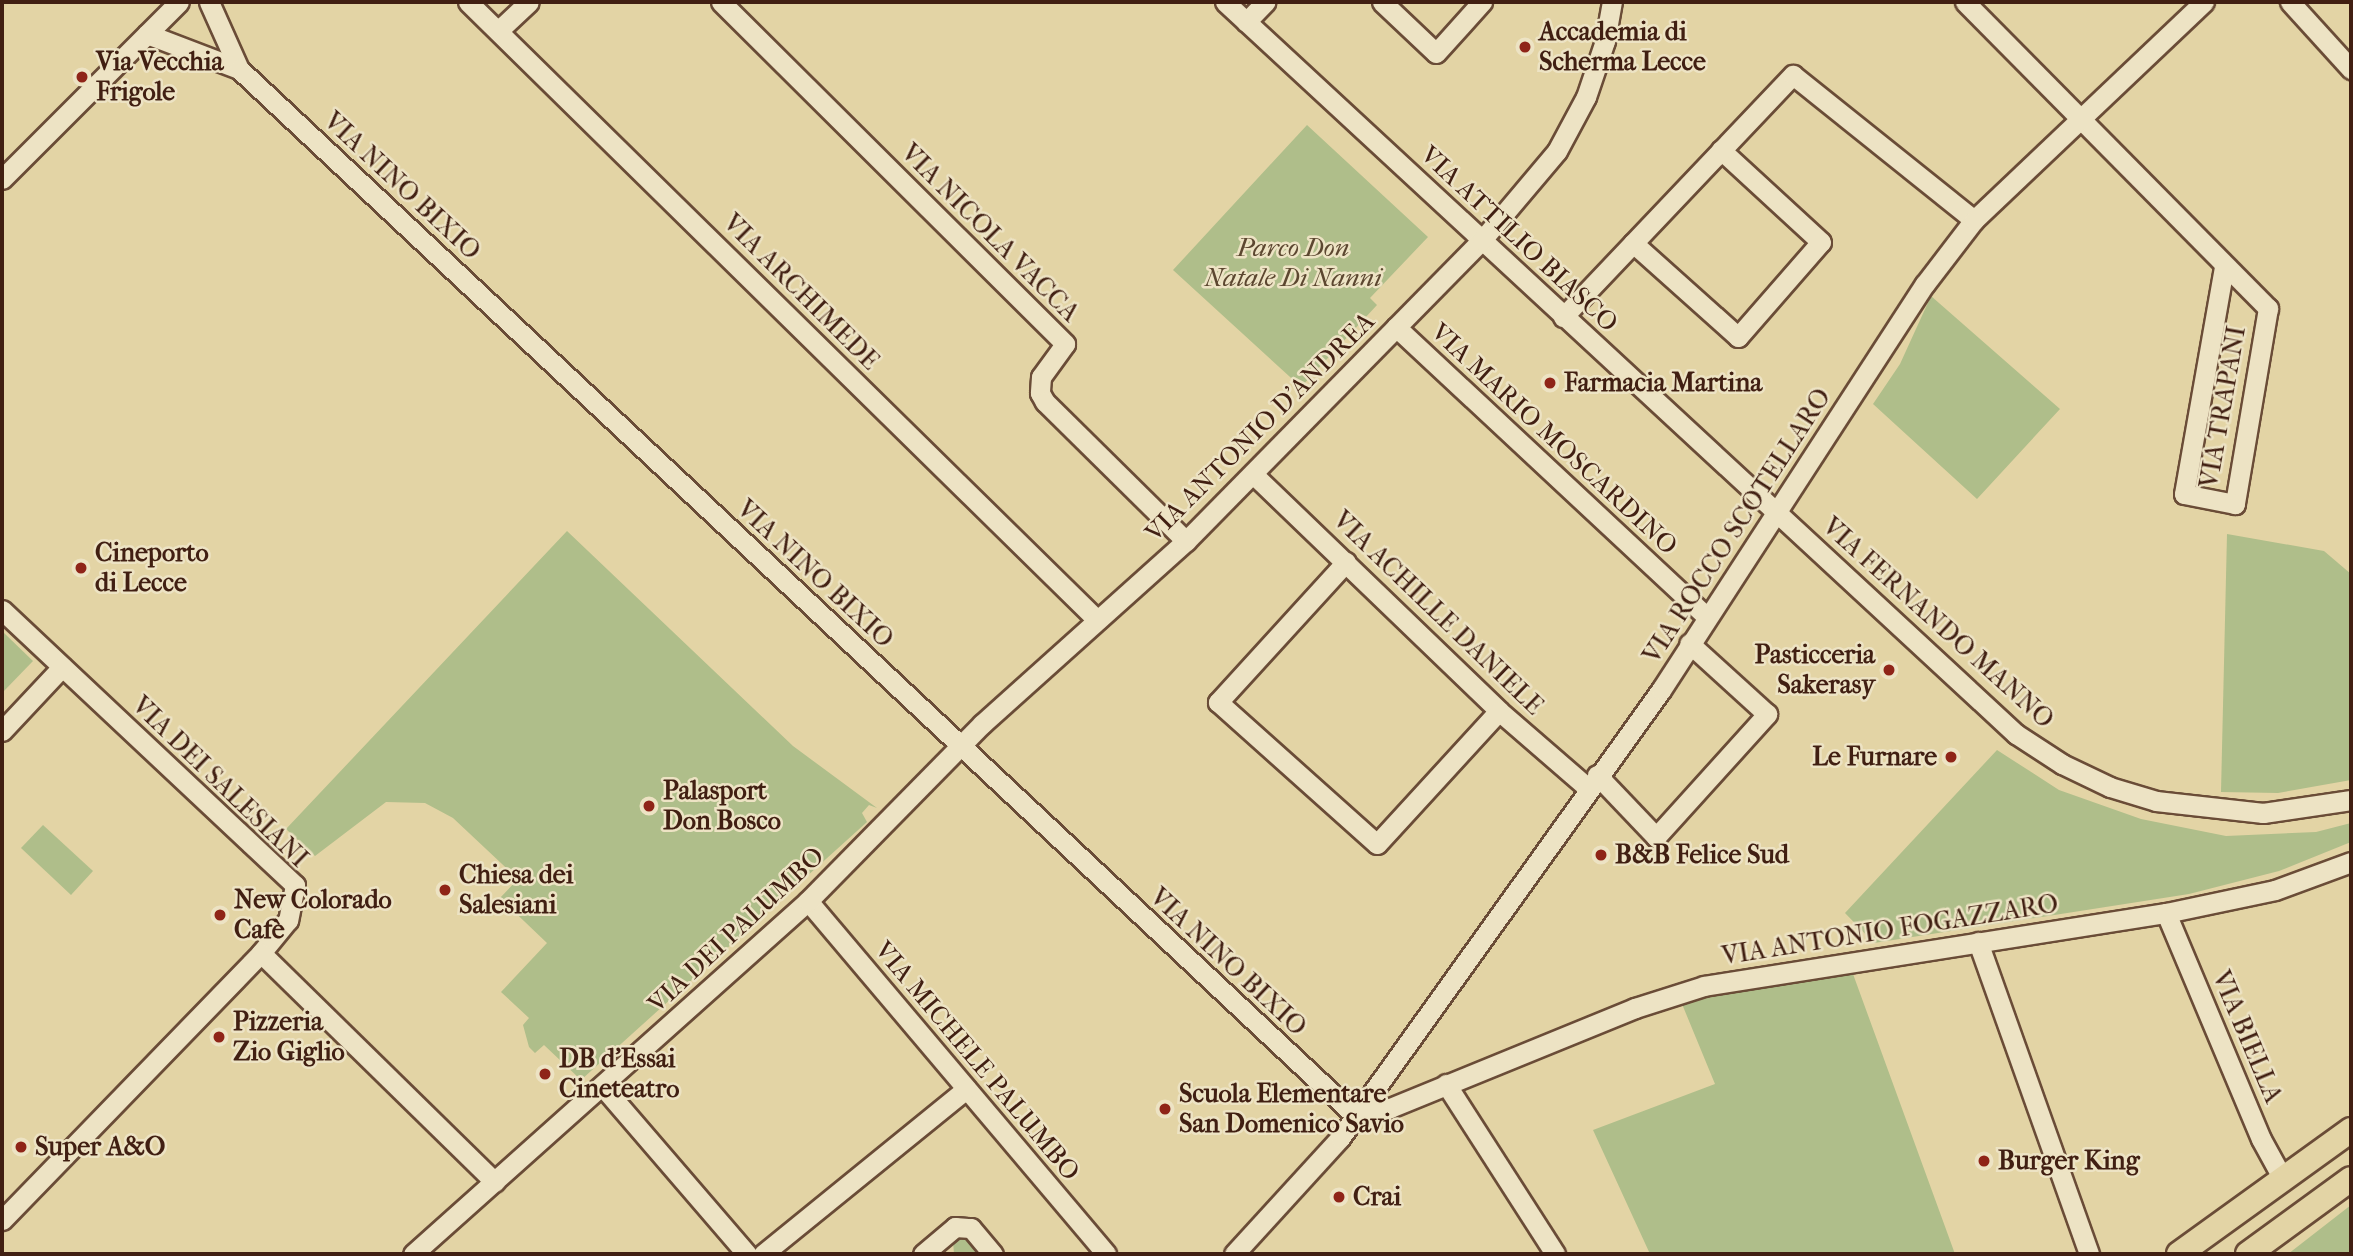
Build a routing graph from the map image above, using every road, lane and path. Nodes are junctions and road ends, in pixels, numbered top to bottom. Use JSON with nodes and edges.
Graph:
{"nodes":[{"id":1,"x":179,"y":2,"type":"edge"},
{"id":2,"x":209,"y":2,"type":"edge"},
{"id":3,"x":468,"y":2,"type":"edge"},
{"id":4,"x":529,"y":2,"type":"edge"},
{"id":5,"x":721,"y":2,"type":"edge"},
{"id":6,"x":1225,"y":2,"type":"edge"},
{"id":7,"x":1265,"y":2,"type":"edge"},
{"id":8,"x":1382,"y":2,"type":"edge"},
{"id":9,"x":1482,"y":2,"type":"edge"},
{"id":10,"x":1612,"y":2,"type":"edge"},
{"id":11,"x":1965,"y":2,"type":"edge"},
{"id":12,"x":2204,"y":2,"type":"edge"},
{"id":13,"x":2290,"y":2,"type":"edge"},
{"id":14,"x":1246,"y":22,"type":"junction"},
{"id":15,"x":498,"y":31,"type":"junction"},
{"id":16,"x":147,"y":34,"type":"junction"},
{"id":17,"x":239,"y":69,"type":"junction"},
{"id":18,"x":2351,"y":69,"type":"edge"},
{"id":19,"x":2079,"y":120,"type":"junction"},
{"id":20,"x":1721,"y":150,"type":"junction"},
{"id":21,"x":2,"y":179,"type":"edge"},
{"id":22,"x":1974,"y":220,"type":"junction"},
{"id":23,"x":1482,"y":240,"type":"junction"},
{"id":24,"x":1633,"y":243,"type":"junction"},
{"id":25,"x":2224,"y":265,"type":"junction"},
{"id":26,"x":1563,"y":317,"type":"junction"},
{"id":27,"x":1396,"y":327,"type":"junction"},
{"id":28,"x":1253,"y":474,"type":"junction"},
{"id":29,"x":1778,"y":514,"type":"junction"},
{"id":30,"x":1186,"y":541,"type":"junction"},
{"id":31,"x":1346,"y":562,"type":"junction"},
{"id":32,"x":2,"y":610,"type":"edge"},
{"id":33,"x":1707,"y":617,"type":"junction"},
{"id":34,"x":1097,"y":620,"type":"junction"},
{"id":35,"x":1689,"y":643,"type":"junction"},
{"id":36,"x":62,"y":667,"type":"junction"},
{"id":37,"x":1499,"y":711,"type":"junction"},
{"id":38,"x":2,"y":731,"type":"edge"},
{"id":39,"x":960,"y":747,"type":"junction"},
{"id":40,"x":1592,"y":782,"type":"junction"},
{"id":41,"x":2351,"y":800,"type":"edge"},
{"id":42,"x":2351,"y":862,"type":"edge"},
{"id":43,"x":808,"y":901,"type":"junction"},
{"id":44,"x":2166,"y":914,"type":"junction"},
{"id":45,"x":1978,"y":942,"type":"junction"},
{"id":46,"x":261,"y":953,"type":"junction"},
{"id":47,"x":1446,"y":1084,"type":"junction"},
{"id":48,"x":604,"y":1088,"type":"junction"},
{"id":49,"x":966,"y":1089,"type":"junction"},
{"id":50,"x":1356,"y":1116,"type":"junction"},
{"id":51,"x":2351,"y":1129,"type":"edge"},
{"id":52,"x":2283,"y":1179,"type":"junction"},
{"id":53,"x":2351,"y":1179,"type":"edge"},
{"id":54,"x":495,"y":1182,"type":"junction"},
{"id":55,"x":2,"y":1220,"type":"edge"},
{"id":56,"x":413,"y":1254,"type":"edge"},
{"id":57,"x":747,"y":1254,"type":"edge"},
{"id":58,"x":763,"y":1254,"type":"edge"},
{"id":59,"x":923,"y":1254,"type":"edge"},
{"id":60,"x":993,"y":1254,"type":"edge"},
{"id":61,"x":1106,"y":1254,"type":"edge"},
{"id":62,"x":1234,"y":1254,"type":"edge"},
{"id":63,"x":1555,"y":1254,"type":"edge"},
{"id":64,"x":2089,"y":1254,"type":"edge"},
{"id":65,"x":2179,"y":1254,"type":"edge"},
{"id":66,"x":2248,"y":1254,"type":"edge"}],
"edges":[{"from":1,"to":16,"type":"street"},
{"from":2,"to":17,"type":"street","name":"VIA NINO BIXIO"},
{"from":3,"to":15,"type":"street","name":"VIA ARCHIMEDE"},
{"from":4,"to":15,"type":"street"},
{"from":5,"to":30,"type":"street","name":"VIA NICOLA VACCA"},
{"from":6,"to":14,"type":"street","name":"VIA ATTILIO BIASCO"},
{"from":7,"to":14,"type":"street"},
{"from":8,"to":9,"type":"street"},
{"from":10,"to":23,"type":"street","name":"VIA ANTONIO D'ANDREA"},
{"from":11,"to":19,"type":"street","name":"VIA TRAPANI"},
{"from":12,"to":19,"type":"street","name":"VIA ROCCO SCOTELLARO"},
{"from":13,"to":18,"type":"street"},
{"from":14,"to":23,"type":"street","name":"VIA ATTILIO BIASCO"},
{"from":15,"to":34,"type":"street","name":"VIA ARCHIMEDE"},
{"from":16,"to":17,"type":"street","name":"VIA NINO BIXIO"},
{"from":16,"to":21,"type":"street"},
{"from":17,"to":39,"type":"street","name":"VIA NINO BIXIO"},
{"from":19,"to":22,"type":"street","name":"VIA ROCCO SCOTELLARO"},
{"from":19,"to":25,"type":"street","name":"VIA TRAPANI"},
{"from":20,"to":22,"type":"street"},
{"from":20,"to":24,"type":"street"},
{"from":20,"to":24,"type":"street"},
{"from":22,"to":29,"type":"street","name":"VIA ROCCO SCOTELLARO"},
{"from":23,"to":26,"type":"street","name":"VIA ATTILIO BIASCO"},
{"from":23,"to":27,"type":"street","name":"VIA ANTONIO D'ANDREA"},
{"from":24,"to":26,"type":"street"},
{"from":25,"to":25,"type":"street","name":"VIA TRAPANI"},
{"from":26,"to":29,"type":"street","name":"VIA ATTILIO BIASCO"},
{"from":27,"to":28,"type":"street","name":"VIA ANTONIO D'ANDREA"},
{"from":27,"to":33,"type":"street","name":"VIA MARIO MOSCARDINO"},
{"from":28,"to":30,"type":"street","name":"VIA ANTONIO D'ANDREA"},
{"from":28,"to":31,"type":"street","name":"VIA ACHILLE DANIELE"},
{"from":29,"to":33,"type":"street","name":"VIA ROCCO SCOTELLARO"},
{"from":29,"to":41,"type":"street","name":"VIA FERNANDO MANNO"},
{"from":30,"to":34,"type":"street","name":"VIA ANTONIO D'ANDREA"},
{"from":31,"to":37,"type":"street","name":"VIA ACHILLE DANIELE"},
{"from":31,"to":37,"type":"street"},
{"from":32,"to":36,"type":"street"},
{"from":33,"to":35,"type":"street","name":"VIA ROCCO SCOTELLARO"},
{"from":34,"to":39,"type":"street","name":"VIA ANTONIO D'ANDREA"},
{"from":35,"to":40,"type":"street","name":"VIA ROCCO SCOTELLARO"},
{"from":35,"to":40,"type":"street","name":"VIA ACHILLE DANIELE"},
{"from":36,"to":38,"type":"street"},
{"from":36,"to":46,"type":"street","name":"VIA DEI SALESIANI"},
{"from":37,"to":40,"type":"street","name":"VIA ACHILLE DANIELE"},
{"from":39,"to":43,"type":"street","name":"VIA DEI PALUMBO"},
{"from":39,"to":50,"type":"street","name":"VIA NINO BIXIO"},
{"from":40,"to":50,"type":"street","name":"VIA ROCCO SCOTELLARO"},
{"from":42,"to":44,"type":"street","name":"VIA ANTONIO FOGAZZARO"},
{"from":43,"to":48,"type":"street","name":"VIA DEI PALUMBO"},
{"from":43,"to":49,"type":"street","name":"VIA MICHELE PALUMBO"},
{"from":44,"to":45,"type":"street","name":"VIA ANTONIO FOGAZZARO"},
{"from":44,"to":52,"type":"street","name":"VIA BIELLA"},
{"from":45,"to":47,"type":"street","name":"VIA ANTONIO FOGAZZARO"},
{"from":45,"to":64,"type":"street"},
{"from":46,"to":54,"type":"street"},
{"from":46,"to":55,"type":"street"},
{"from":47,"to":50,"type":"street","name":"VIA ANTONIO FOGAZZARO"},
{"from":47,"to":63,"type":"street"},
{"from":48,"to":54,"type":"street","name":"VIA DEI PALUMBO"},
{"from":48,"to":57,"type":"street"},
{"from":49,"to":58,"type":"street"},
{"from":49,"to":61,"type":"street","name":"VIA MICHELE PALUMBO"},
{"from":50,"to":62,"type":"street","name":"VIA ROCCO SCOTELLARO"},
{"from":51,"to":52,"type":"main road"},
{"from":52,"to":65,"type":"main road"},
{"from":53,"to":66,"type":"main road"},
{"from":54,"to":56,"type":"street","name":"VIA DEI PALUMBO"},
{"from":59,"to":60,"type":"street"}]}
